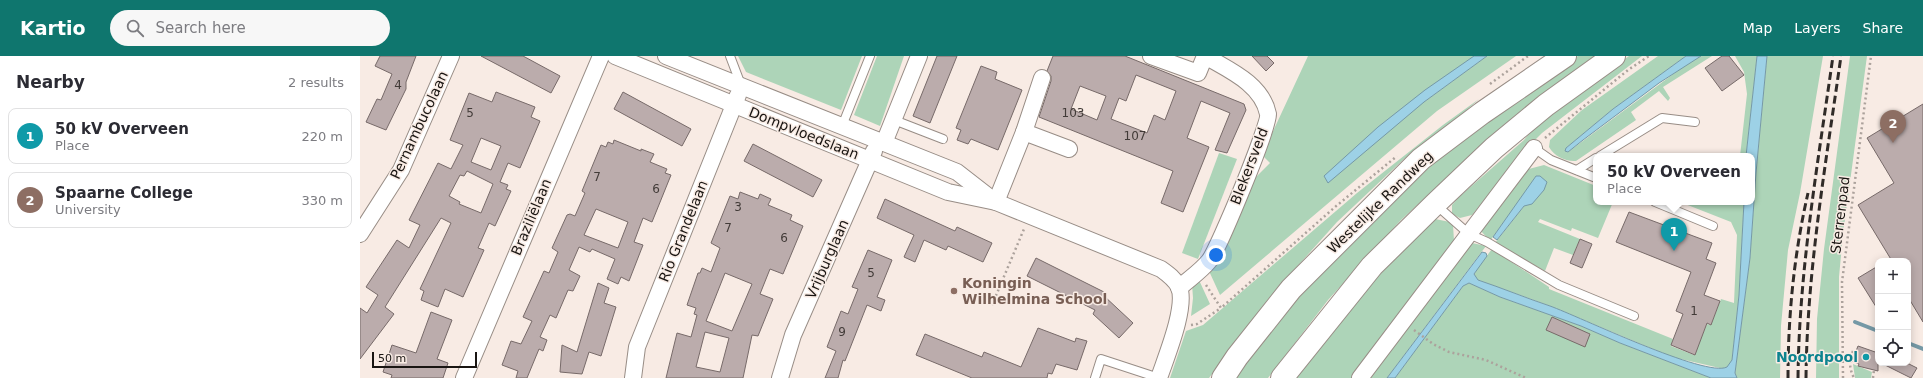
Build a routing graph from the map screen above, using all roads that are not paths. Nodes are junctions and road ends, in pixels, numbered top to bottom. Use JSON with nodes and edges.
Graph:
{"nodes":[{"id":1,"x":451,"y":56,"type":"edge"},
{"id":2,"x":601,"y":56,"type":"edge"},
{"id":3,"x":614,"y":56,"type":"edge"},
{"id":4,"x":666,"y":56,"type":"edge"},
{"id":5,"x":730,"y":56,"type":"edge"},
{"id":6,"x":870,"y":56,"type":"edge"},
{"id":7,"x":919,"y":56,"type":"edge"},
{"id":8,"x":1151,"y":56,"type":"edge"},
{"id":9,"x":1205,"y":56,"type":"edge"},
{"id":10,"x":1565,"y":56,"type":"edge"},
{"id":11,"x":1614,"y":56,"type":"edge"},
{"id":12,"x":1042,"y":78,"type":"dead end"},
{"id":13,"x":741,"y":86,"type":"junction"},
{"id":14,"x":734,"y":105,"type":"junction"},
{"id":15,"x":894,"y":120,"type":"junction"},
{"id":16,"x":1695,"y":122,"type":"dead end"},
{"id":17,"x":842,"y":126,"type":"junction"},
{"id":18,"x":1024,"y":132,"type":"junction"},
{"id":19,"x":943,"y":139,"type":"dead end"},
{"id":20,"x":881,"y":142,"type":"junction"},
{"id":21,"x":1534,"y":148,"type":"joint"},
{"id":22,"x":1069,"y":149,"type":"dead end"},
{"id":23,"x":1605,"y":153,"type":"edge"},
{"id":24,"x":870,"y":160,"type":"junction"},
{"id":25,"x":1593,"y":160,"type":"edge"},
{"id":26,"x":1577,"y":170,"type":"junction"},
{"id":27,"x":1593,"y":177,"type":"edge"},
{"id":28,"x":996,"y":202,"type":"junction"},
{"id":29,"x":1435,"y":204,"type":"junction"},
{"id":30,"x":1662,"y":205,"type":"edge"},
{"id":31,"x":1713,"y":226,"type":"dead end"},
{"id":32,"x":360,"y":234,"type":"edge"},
{"id":33,"x":1469,"y":234,"type":"junction"},
{"id":34,"x":1179,"y":288,"type":"junction"},
{"id":35,"x":1634,"y":316,"type":"dead end"},
{"id":36,"x":464,"y":378,"type":"edge"},
{"id":37,"x":633,"y":378,"type":"edge"},
{"id":38,"x":780,"y":378,"type":"edge"},
{"id":39,"x":1095,"y":378,"type":"edge"},
{"id":40,"x":1159,"y":378,"type":"edge"},
{"id":41,"x":1223,"y":378,"type":"edge"},
{"id":42,"x":1282,"y":378,"type":"edge"},
{"id":43,"x":1360,"y":378,"type":"edge"}],
"edges":[{"from":1,"to":32,"type":"street","name":"Pernambucolaan"},
{"from":2,"to":36,"type":"street","name":"Braziliëlaan"},
{"from":3,"to":14,"type":"street","name":"Dompvloedslaan"},
{"from":4,"to":13,"type":"street","name":"Dompvloedslaan"},
{"from":5,"to":13,"type":"lane","name":"Dompvloedslaan"},
{"from":6,"to":17,"type":"lane","name":"Dompvloedslaan"},
{"from":7,"to":15,"type":"street"},
{"from":8,"to":9,"type":"street","name":"Blekersveld"},
{"from":9,"to":34,"type":"street","name":"Blekersveld"},
{"from":10,"to":41,"type":"main road","name":"Westelijke Randweg"},
{"from":11,"to":29,"type":"main road"},
{"from":12,"to":18,"type":"street"},
{"from":13,"to":14,"type":"street","name":"Rio Grandelaan"},
{"from":13,"to":17,"type":"street","name":"Dompvloedslaan"},
{"from":14,"to":24,"type":"street","name":"Dompvloedslaan"},
{"from":14,"to":37,"type":"street","name":"Rio Grandelaan"},
{"from":15,"to":19,"type":"lane"},
{"from":15,"to":20,"type":"street"},
{"from":16,"to":23,"type":"lane"},
{"from":17,"to":20,"type":"street","name":"Dompvloedslaan"},
{"from":18,"to":22,"type":"street"},
{"from":18,"to":28,"type":"street"},
{"from":20,"to":24,"type":"street","name":"Vrijburglaan"},
{"from":20,"to":28,"type":"street","name":"Dompvloedslaan"},
{"from":21,"to":26,"type":"lane"},
{"from":21,"to":33,"type":"street"},
{"from":24,"to":28,"type":"street","name":"Dompvloedslaan"},
{"from":24,"to":38,"type":"street","name":"Vrijburglaan"},
{"from":25,"to":26,"type":"lane"},
{"from":26,"to":27,"type":"lane"},
{"from":28,"to":34,"type":"street","name":"Dompvloedslaan"},
{"from":29,"to":33,"type":"lane"},
{"from":29,"to":42,"type":"main road"},
{"from":30,"to":31,"type":"lane"},
{"from":33,"to":35,"type":"lane"},
{"from":33,"to":43,"type":"street"},
{"from":34,"to":40,"type":"street"},
{"from":39,"to":40,"type":"lane"}]}
